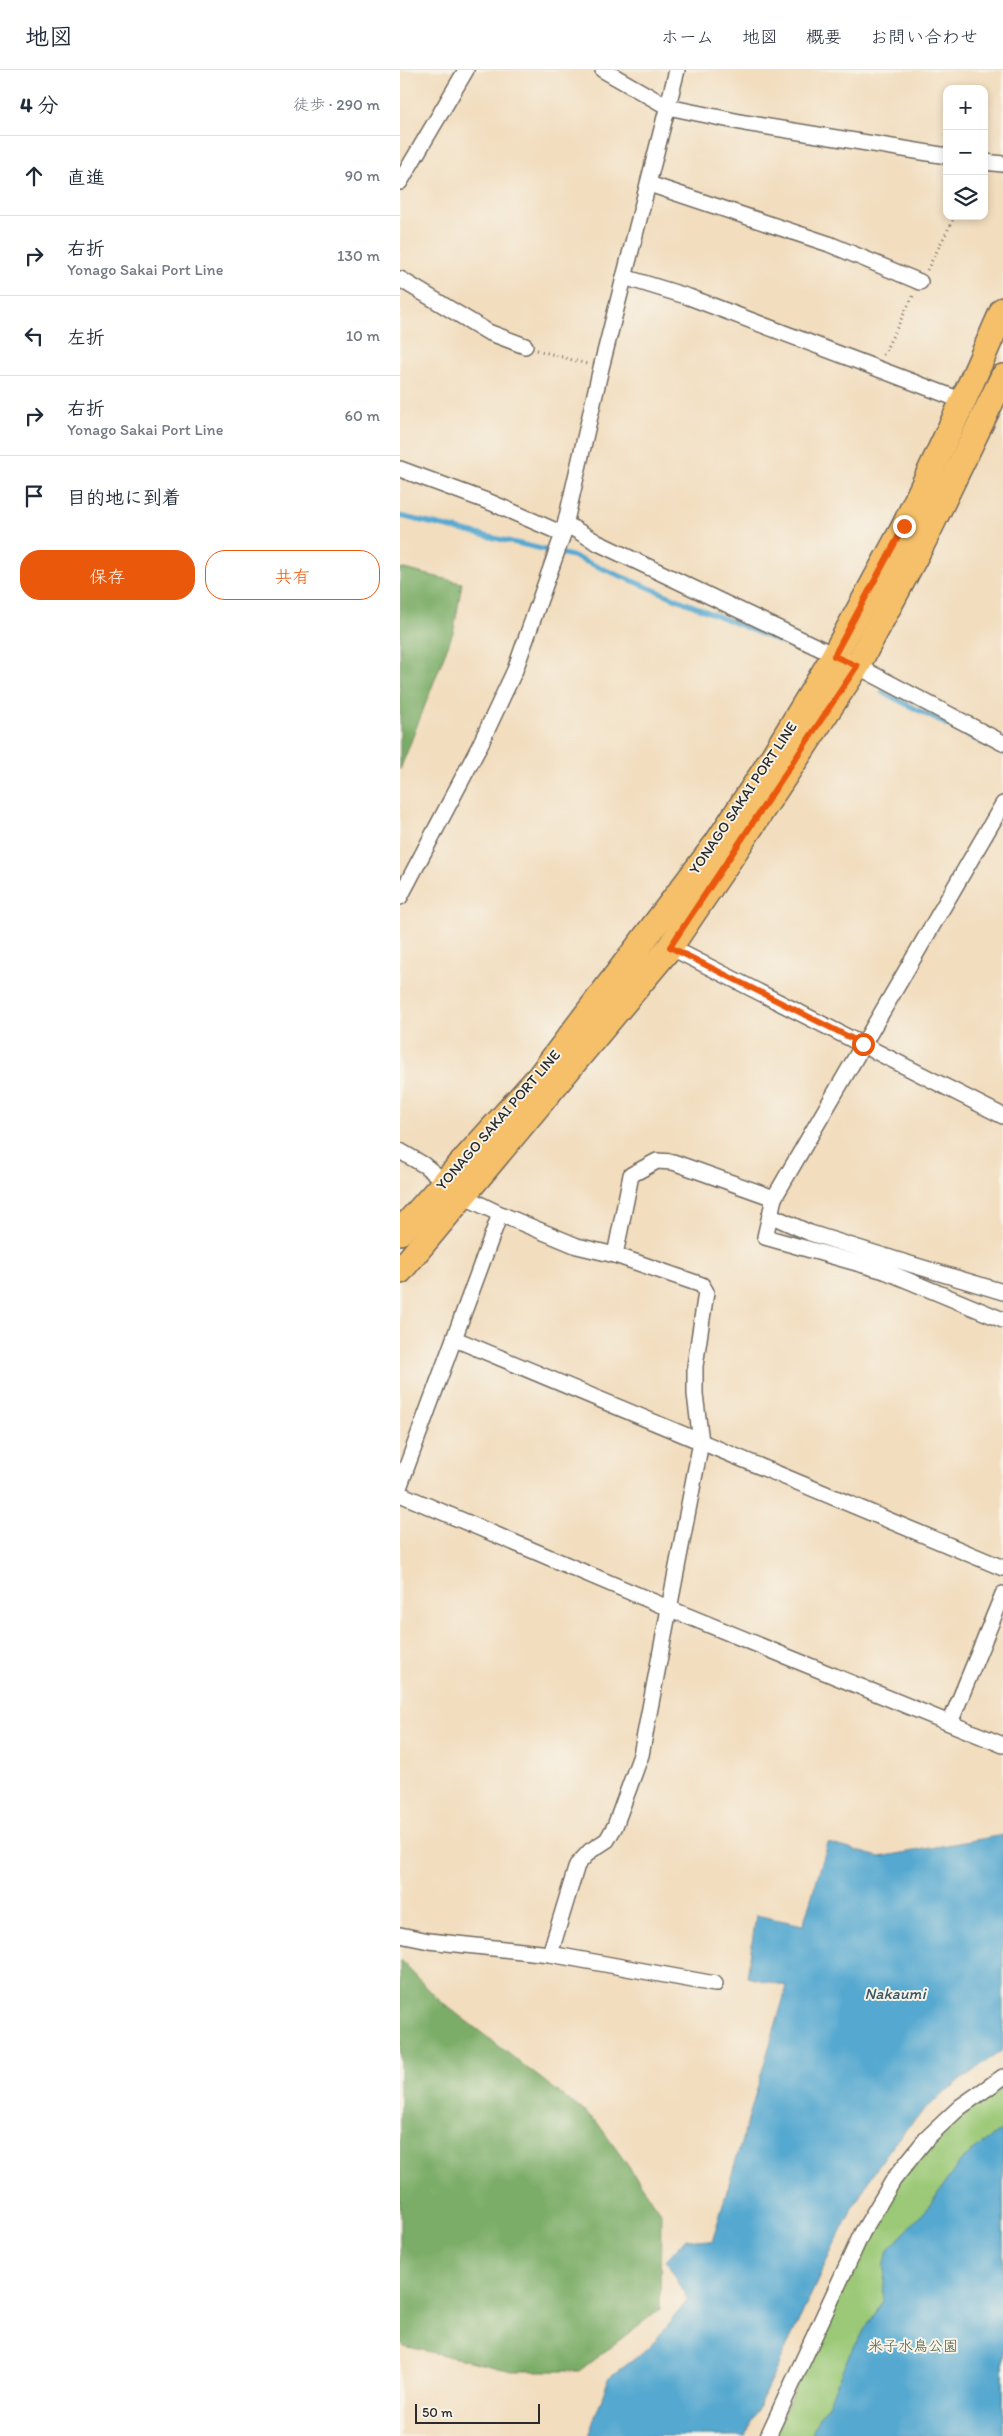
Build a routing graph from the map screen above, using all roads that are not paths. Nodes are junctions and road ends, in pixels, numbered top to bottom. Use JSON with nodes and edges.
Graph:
{"nodes":[{"id":1,"x":466,"y":70,"type":"edge"},
{"id":2,"x":602,"y":70,"type":"edge"},
{"id":3,"x":677,"y":70,"type":"edge"},
{"id":4,"x":668,"y":107,"type":"junction"},
{"id":5,"x":943,"y":155,"type":"edge"},
{"id":6,"x":988,"y":162,"type":"edge"},
{"id":7,"x":1003,"y":164,"type":"edge"},
{"id":8,"x":400,"y":182,"type":"edge"},
{"id":9,"x":649,"y":184,"type":"junction"},
{"id":10,"x":624,"y":277,"type":"junction"},
{"id":11,"x":400,"y":279,"type":"edge"},
{"id":12,"x":920,"y":282,"type":"road end"},
{"id":13,"x":1003,"y":310,"type":"edge"},
{"id":14,"x":525,"y":346,"type":"road end"},
{"id":15,"x":1003,"y":377,"type":"edge"},
{"id":16,"x":963,"y":401,"type":"junction"},
{"id":17,"x":400,"y":469,"type":"edge"},
{"id":18,"x":565,"y":529,"type":"junction"},
{"id":19,"x":834,"y":656,"type":"junction"},
{"id":20,"x":857,"y":666,"type":"junction"},
{"id":21,"x":1003,"y":743,"type":"edge"},
{"id":22,"x":1003,"y":804,"type":"edge"},
{"id":23,"x":400,"y":898,"type":"edge"},
{"id":24,"x":670,"y":947,"type":"junction"},
{"id":25,"x":863,"y":1044,"type":"junction"},
{"id":26,"x":1003,"y":1116,"type":"edge"},
{"id":27,"x":400,"y":1151,"type":"edge"},
{"id":28,"x":453,"y":1188,"type":"junction"},
{"id":29,"x":774,"y":1198,"type":"junction"},
{"id":30,"x":500,"y":1214,"type":"junction"},
{"id":31,"x":770,"y":1215,"type":"junction"},
{"id":32,"x":400,"y":1232,"type":"edge"},
{"id":33,"x":615,"y":1255,"type":"junction"},
{"id":34,"x":887,"y":1265,"type":"junction"},
{"id":35,"x":400,"y":1271,"type":"edge"},
{"id":36,"x":1003,"y":1292,"type":"edge"},
{"id":37,"x":1003,"y":1320,"type":"edge"},
{"id":38,"x":455,"y":1339,"type":"junction"},
{"id":39,"x":701,"y":1442,"type":"junction"},
{"id":40,"x":400,"y":1485,"type":"edge"},
{"id":41,"x":400,"y":1494,"type":"edge"},
{"id":42,"x":1003,"y":1568,"type":"edge"},
{"id":43,"x":1003,"y":1594,"type":"edge"},
{"id":44,"x":668,"y":1608,"type":"junction"},
{"id":45,"x":950,"y":1723,"type":"junction"},
{"id":46,"x":1003,"y":1745,"type":"edge"},
{"id":47,"x":400,"y":1935,"type":"edge"},
{"id":48,"x":550,"y":1954,"type":"junction"},
{"id":49,"x":715,"y":1984,"type":"dead end"},
{"id":50,"x":1003,"y":2077,"type":"edge"},
{"id":51,"x":768,"y":2436,"type":"edge"}],
"edges":[{"from":1,"to":8,"type":"street"},
{"from":2,"to":4,"type":"street"},
{"from":3,"to":4,"type":"street"},
{"from":4,"to":5,"type":"street"},
{"from":4,"to":9,"type":"street"},
{"from":6,"to":7,"type":"street"},
{"from":9,"to":10,"type":"street"},
{"from":9,"to":12,"type":"street"},
{"from":10,"to":16,"type":"street"},
{"from":10,"to":18,"type":"street"},
{"from":11,"to":14,"type":"street"},
{"from":13,"to":16,"type":"main road","name":"YONAGO SAKAI PORT LINE"},
{"from":15,"to":20,"type":"main road","name":"YONAGO SAKAI PORT LINE"},
{"from":16,"to":19,"type":"main road","name":"YONAGO SAKAI PORT LINE"},
{"from":17,"to":18,"type":"street"},
{"from":18,"to":19,"type":"street"},
{"from":18,"to":23,"type":"street"},
{"from":19,"to":20,"type":"street"},
{"from":19,"to":28,"type":"main road","name":"YONAGO SAKAI PORT LINE"},
{"from":20,"to":21,"type":"street"},
{"from":20,"to":24,"type":"main road","name":"YONAGO SAKAI PORT LINE"},
{"from":22,"to":25,"type":"street"},
{"from":24,"to":25,"type":"street"},
{"from":24,"to":28,"type":"main road","name":"YONAGO SAKAI PORT LINE"},
{"from":25,"to":26,"type":"street"},
{"from":25,"to":29,"type":"street"},
{"from":27,"to":28,"type":"street"},
{"from":28,"to":30,"type":"street"},
{"from":28,"to":32,"type":"main road","name":"YONAGO SAKAI PORT LINE"},
{"from":28,"to":35,"type":"main road","name":"YONAGO SAKAI PORT LINE"},
{"from":29,"to":31,"type":"street"},
{"from":29,"to":33,"type":"street"},
{"from":30,"to":33,"type":"street"},
{"from":30,"to":38,"type":"street"},
{"from":31,"to":34,"type":"street"},
{"from":31,"to":34,"type":"street"},
{"from":33,"to":39,"type":"street"},
{"from":34,"to":36,"type":"street"},
{"from":34,"to":37,"type":"street"},
{"from":38,"to":39,"type":"street"},
{"from":38,"to":40,"type":"street"},
{"from":39,"to":42,"type":"street"},
{"from":39,"to":44,"type":"street"},
{"from":41,"to":44,"type":"street"},
{"from":43,"to":45,"type":"street"},
{"from":44,"to":45,"type":"street"},
{"from":44,"to":48,"type":"street"},
{"from":45,"to":46,"type":"street"},
{"from":47,"to":48,"type":"street"},
{"from":48,"to":49,"type":"street"},
{"from":50,"to":51,"type":"street"}]}
